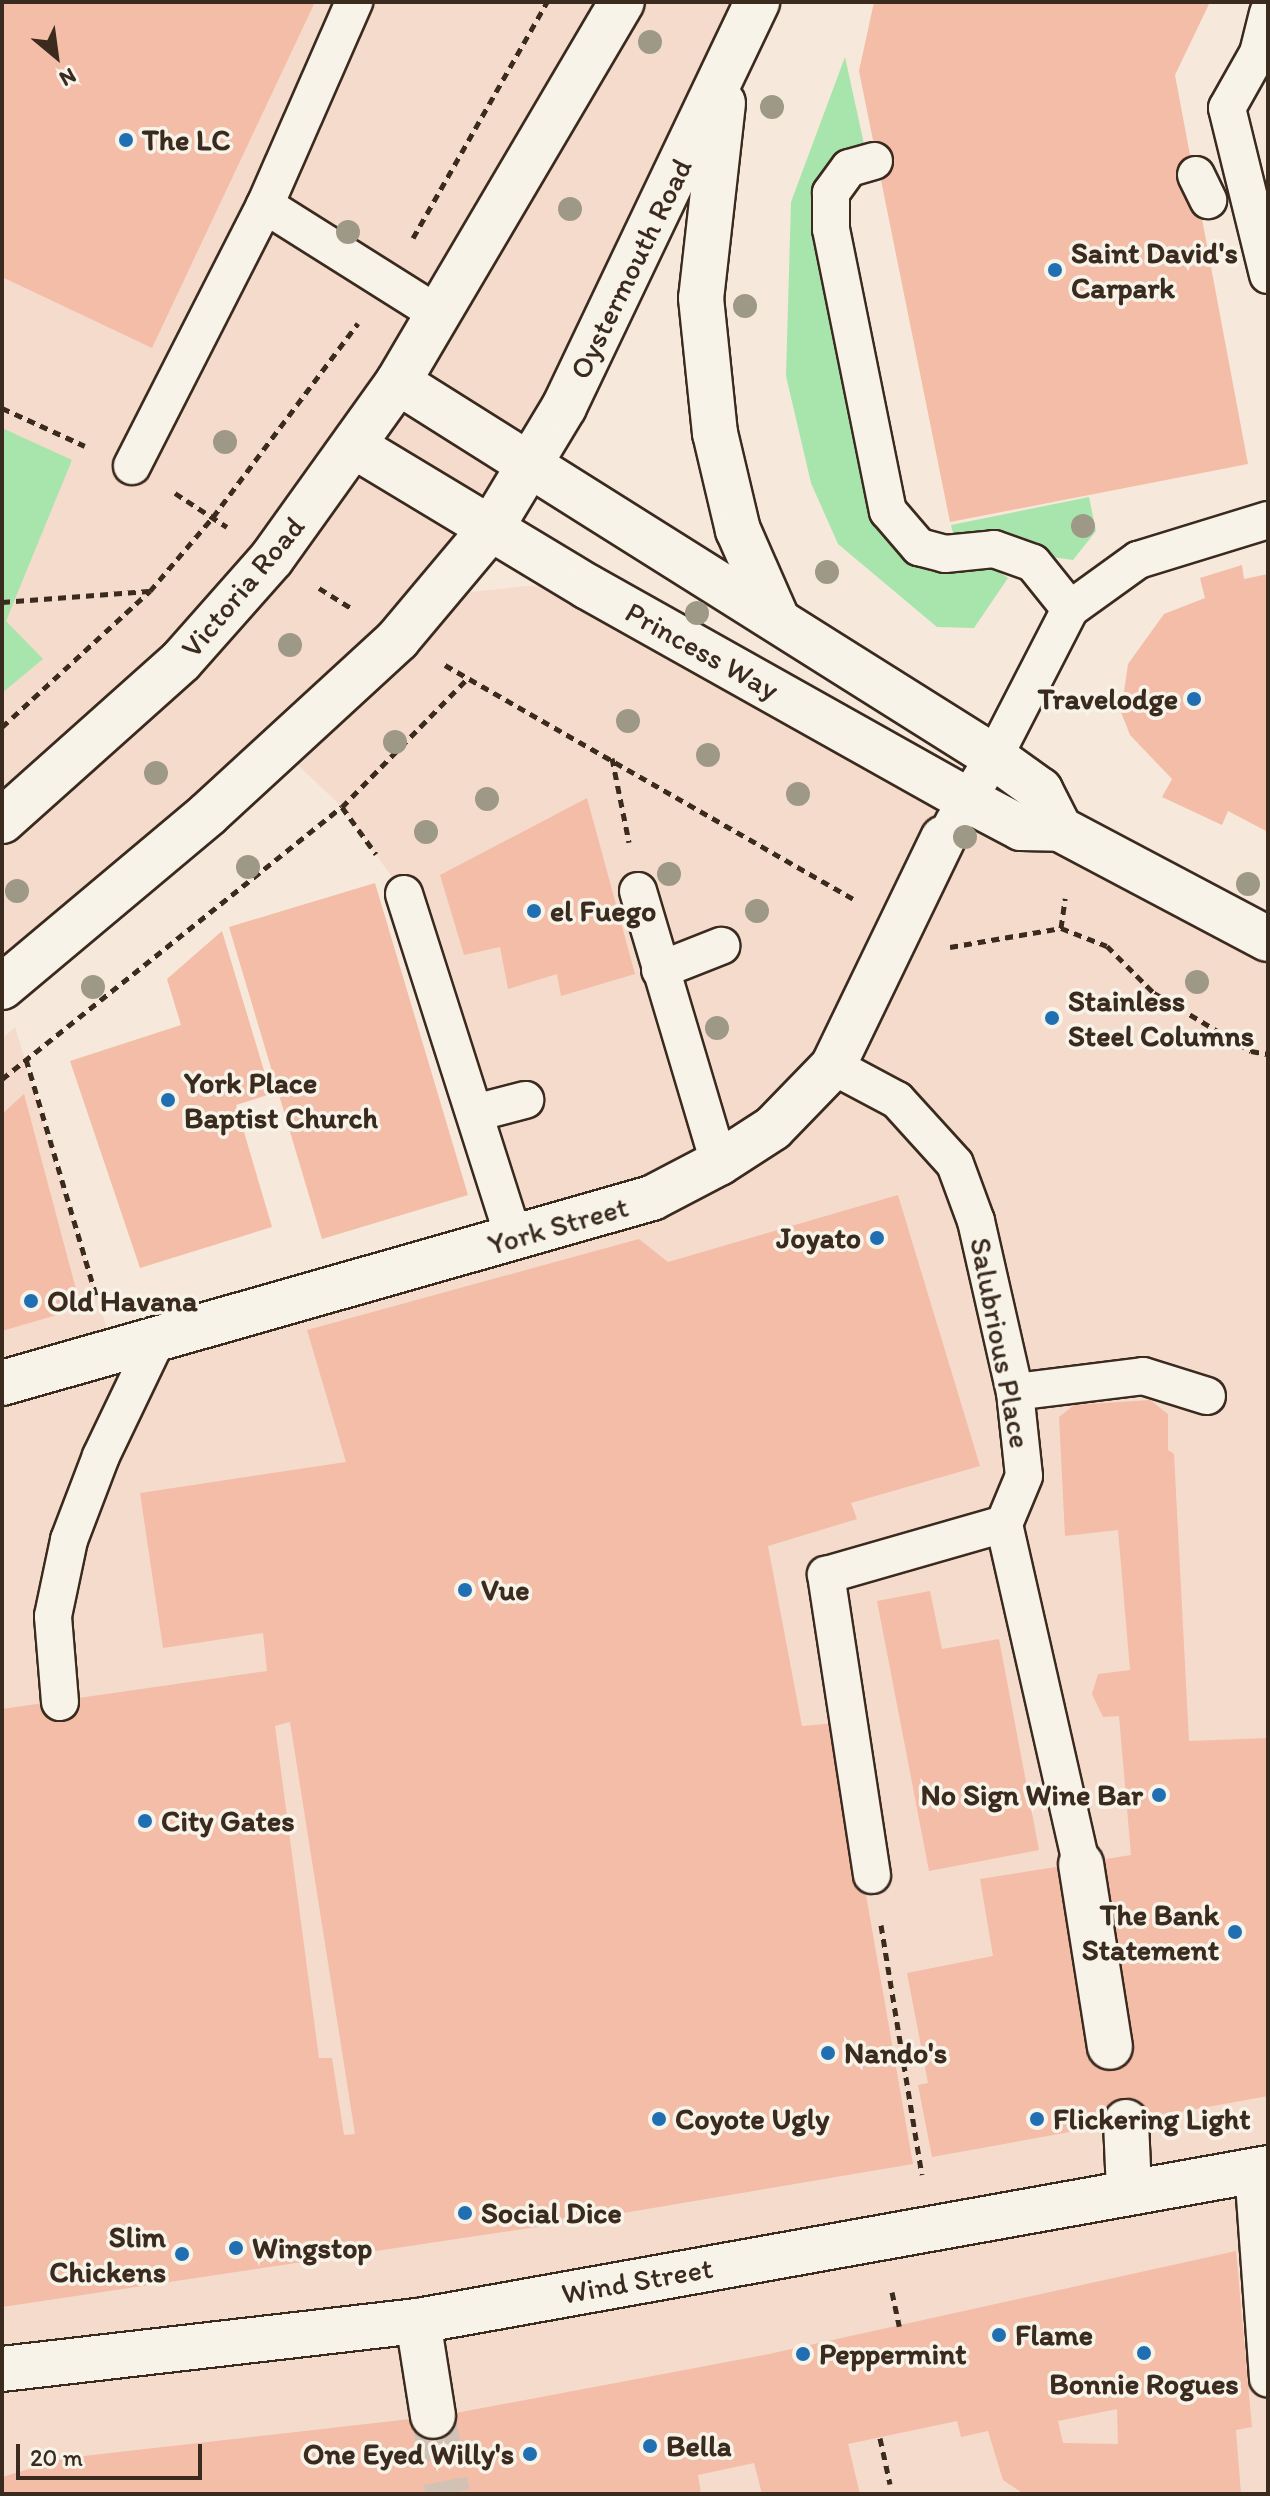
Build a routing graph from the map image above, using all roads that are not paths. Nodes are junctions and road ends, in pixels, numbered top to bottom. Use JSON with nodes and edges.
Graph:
{"nodes":[{"id":1,"x":354,"y":2,"type":"edge"},
{"id":2,"x":622,"y":2,"type":"edge"},
{"id":3,"x":757,"y":2,"type":"edge"},
{"id":4,"x":1268,"y":13,"type":"edge"},
{"id":5,"x":726,"y":73,"type":"junction"},
{"id":6,"x":874,"y":161,"type":"dead end"},
{"id":7,"x":265,"y":205,"type":"junction"},
{"id":8,"x":1268,"y":275,"type":"edge"},
{"id":9,"x":440,"y":315,"type":"junction"},
{"id":10,"x":398,"y":382,"type":"junction"},
{"id":11,"x":354,"y":446,"type":"junction"},
{"id":12,"x":132,"y":466,"type":"dead end"},
{"id":13,"x":527,"y":466,"type":"junction"},
{"id":14,"x":1268,"y":520,"type":"edge"},
{"id":15,"x":491,"y":528,"type":"junction"},
{"id":16,"x":1070,"y":609,"type":"junction"},
{"id":17,"x":777,"y":619,"type":"junction"},
{"id":18,"x":994,"y":757,"type":"junction"},
{"id":19,"x":968,"y":800,"type":"junction"},
{"id":20,"x":2,"y":821,"type":"edge"},
{"id":21,"x":1060,"y":829,"type":"junction"},
{"id":22,"x":943,"y":838,"type":"joint"},
{"id":23,"x":638,"y":891,"type":"road end"},
{"id":24,"x":404,"y":894,"type":"dead end"},
{"id":25,"x":1268,"y":939,"type":"edge"},
{"id":26,"x":721,"y":946,"type":"dead end"},
{"id":27,"x":660,"y":970,"type":"junction"},
{"id":28,"x":2,"y":987,"type":"edge"},
{"id":29,"x":833,"y":1066,"type":"junction"},
{"id":30,"x":525,"y":1100,"type":"dead end"},
{"id":31,"x":475,"y":1113,"type":"junction"},
{"id":32,"x":719,"y":1163,"type":"junction"},
{"id":33,"x":514,"y":1239,"type":"junction"},
{"id":34,"x":158,"y":1337,"type":"junction"},
{"id":35,"x":2,"y":1383,"type":"edge"},
{"id":36,"x":1015,"y":1392,"type":"junction"},
{"id":37,"x":1207,"y":1396,"type":"dead end"},
{"id":38,"x":1004,"y":1524,"type":"junction"},
{"id":39,"x":60,"y":1702,"type":"dead end"},
{"id":40,"x":1081,"y":1864,"type":"joint"},
{"id":41,"x":872,"y":1875,"type":"road end"},
{"id":42,"x":1110,"y":2047,"type":"dead end"},
{"id":43,"x":1126,"y":2122,"type":"dead end"},
{"id":44,"x":1261,"y":2169,"type":"edge"},
{"id":45,"x":1129,"y":2192,"type":"junction"},
{"id":46,"x":418,"y":2321,"type":"junction"},
{"id":47,"x":2,"y":2369,"type":"edge"},
{"id":48,"x":1268,"y":2378,"type":"edge"},
{"id":49,"x":433,"y":2416,"type":"tunnel mouth"}],
"edges":[{"from":1,"to":7,"type":"lane"},
{"from":2,"to":9,"type":"street"},
{"from":3,"to":5,"type":"street","name":"Oystermouth Road"},
{"from":4,"to":8,"type":"lane"},
{"from":5,"to":13,"type":"street","name":"Oystermouth Road"},
{"from":5,"to":17,"type":"street"},
{"from":6,"to":16,"type":"lane"},
{"from":7,"to":9,"type":"lane"},
{"from":7,"to":12,"type":"lane"},
{"from":9,"to":10,"type":"street","name":"Victoria Road"},
{"from":10,"to":11,"type":"street","name":"Victoria Road"},
{"from":10,"to":13,"type":"street","name":"Princess Way"},
{"from":11,"to":15,"type":"street","name":"Princess Way"},
{"from":11,"to":20,"type":"street","name":"Victoria Road"},
{"from":13,"to":15,"type":"street","name":"Oystermouth Road"},
{"from":13,"to":17,"type":"street","name":"Princess Way"},
{"from":14,"to":16,"type":"lane"},
{"from":15,"to":19,"type":"street","name":"Princess Way"},
{"from":15,"to":28,"type":"street"},
{"from":16,"to":18,"type":"lane"},
{"from":17,"to":18,"type":"street","name":"Princess Way"},
{"from":18,"to":19,"type":"lane"},
{"from":18,"to":21,"type":"street","name":"Princess Way"},
{"from":19,"to":21,"type":"street","name":"Princess Way"},
{"from":19,"to":22,"type":"lane"},
{"from":21,"to":25,"type":"street","name":"Princess Way"},
{"from":22,"to":29,"type":"street","name":"York Street"},
{"from":23,"to":27,"type":"lane"},
{"from":24,"to":31,"type":"lane"},
{"from":26,"to":27,"type":"lane"},
{"from":27,"to":32,"type":"lane"},
{"from":29,"to":32,"type":"street","name":"York Street"},
{"from":29,"to":36,"type":"lane","name":"Salubrious Place"},
{"from":30,"to":31,"type":"lane"},
{"from":31,"to":33,"type":"lane"},
{"from":32,"to":33,"type":"street","name":"York Street"},
{"from":33,"to":34,"type":"street","name":"York Street"},
{"from":34,"to":35,"type":"street","name":"York Street"},
{"from":34,"to":39,"type":"lane"},
{"from":36,"to":37,"type":"lane"},
{"from":36,"to":38,"type":"lane","name":"Salubrious Place"},
{"from":38,"to":40,"type":"lane"},
{"from":38,"to":41,"type":"lane"},
{"from":40,"to":42,"type":"street"},
{"from":43,"to":45,"type":"street"},
{"from":44,"to":45,"type":"street","name":"Wind Street"},
{"from":44,"to":48,"type":"lane"},
{"from":45,"to":46,"type":"street","name":"Wind Street"},
{"from":46,"to":47,"type":"street","name":"Wind Street"},
{"from":46,"to":49,"type":"street"}]}
